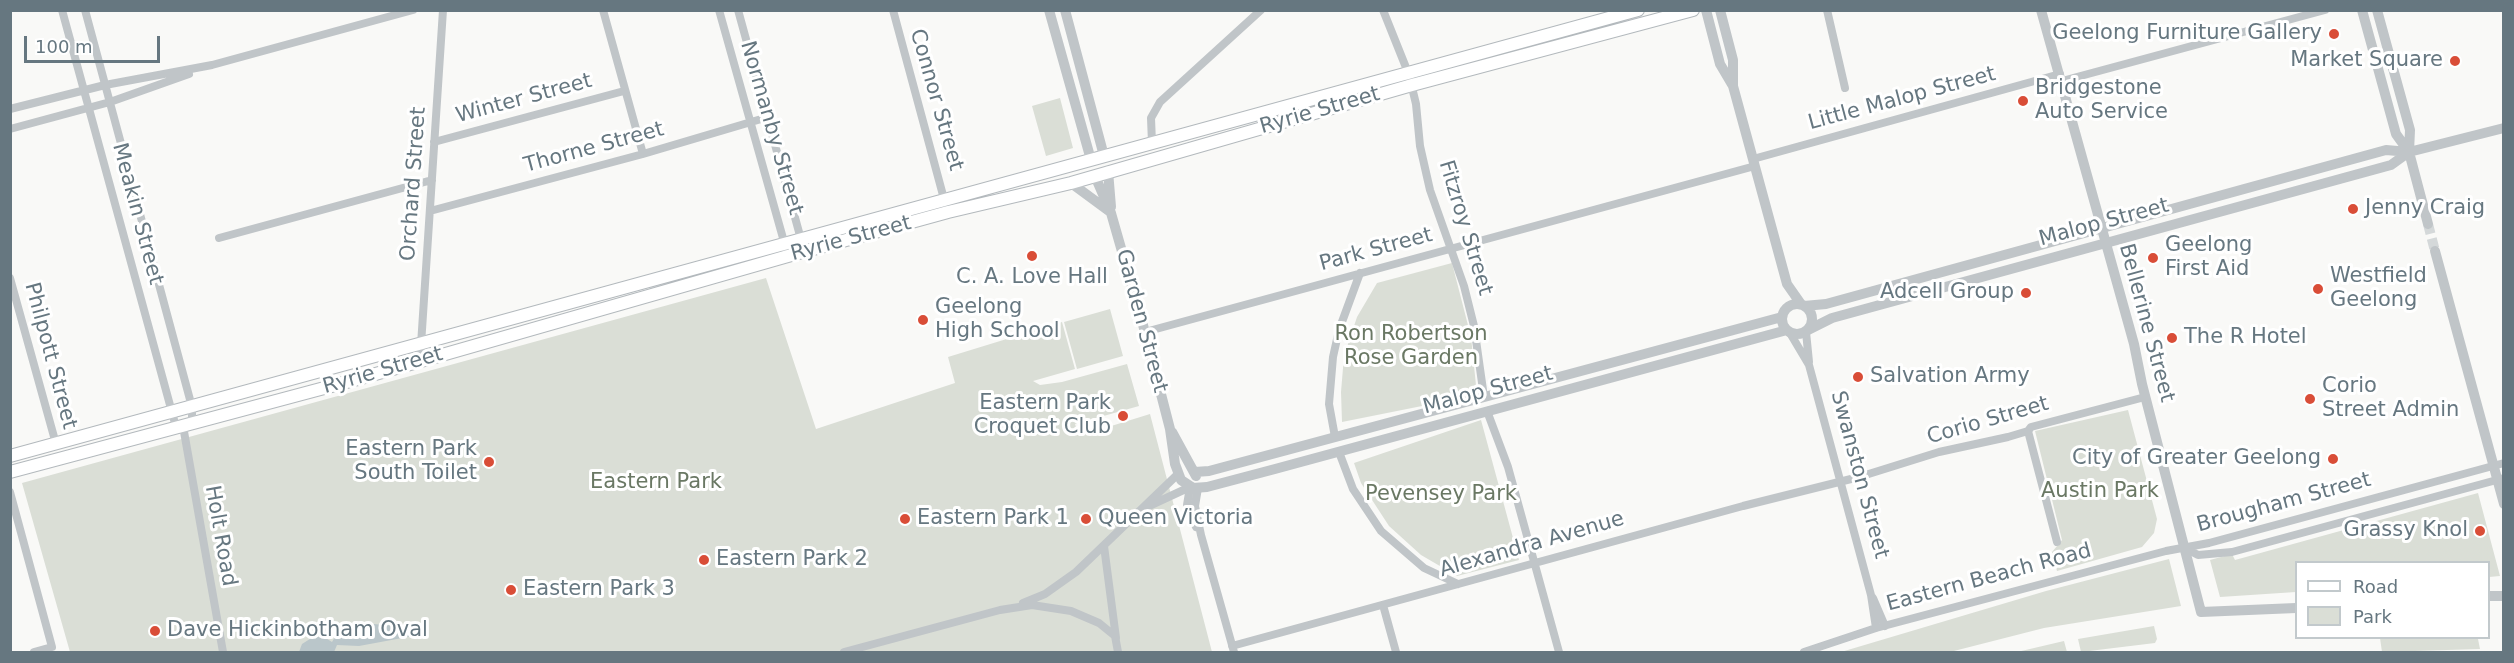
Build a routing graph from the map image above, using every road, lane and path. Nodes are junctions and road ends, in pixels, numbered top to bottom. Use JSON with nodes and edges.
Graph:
{"nodes":[{"id":1,"x":62,"y":10,"type":"edge"},
{"id":2,"x":84,"y":10,"type":"edge"},
{"id":3,"x":413,"y":10,"type":"edge"},
{"id":4,"x":443,"y":10,"type":"edge"},
{"id":5,"x":603,"y":10,"type":"edge"},
{"id":6,"x":719,"y":10,"type":"edge"},
{"id":7,"x":738,"y":10,"type":"edge"},
{"id":8,"x":893,"y":10,"type":"edge"},
{"id":9,"x":1049,"y":10,"type":"edge"},
{"id":10,"x":1065,"y":10,"type":"edge"},
{"id":11,"x":1261,"y":10,"type":"edge"},
{"id":12,"x":1383,"y":10,"type":"edge"},
{"id":13,"x":1388,"y":10,"type":"edge"},
{"id":14,"x":1638,"y":10,"type":"edge"},
{"id":15,"x":1693,"y":10,"type":"edge"},
{"id":16,"x":1706,"y":10,"type":"edge"},
{"id":17,"x":1720,"y":10,"type":"edge"},
{"id":18,"x":1827,"y":10,"type":"edge"},
{"id":19,"x":2041,"y":10,"type":"edge"},
{"id":20,"x":2325,"y":10,"type":"edge"},
{"id":21,"x":2362,"y":10,"type":"edge"},
{"id":22,"x":2377,"y":10,"type":"edge"},
{"id":23,"x":1613,"y":15,"type":"edge"},
{"id":24,"x":1389,"y":24,"type":"junction"},
{"id":25,"x":212,"y":65,"type":"junction"},
{"id":26,"x":2061,"y":78,"type":"junction"},
{"id":27,"x":1411,"y":80,"type":"junction"},
{"id":28,"x":105,"y":85,"type":"junction"},
{"id":29,"x":1733,"y":86,"type":"junction"},
{"id":30,"x":1086,"y":87,"type":"junction"},
{"id":31,"x":1845,"y":88,"type":"dead end"},
{"id":32,"x":85,"y":90,"type":"junction"},
{"id":33,"x":624,"y":91,"type":"junction"},
{"id":34,"x":1071,"y":91,"type":"junction"},
{"id":35,"x":110,"y":102,"type":"junction"},
{"id":36,"x":90,"y":108,"type":"junction"},
{"id":37,"x":10,"y":109,"type":"edge"},
{"id":38,"x":768,"y":117,"type":"junction"},
{"id":39,"x":751,"y":122,"type":"junction"},
{"id":40,"x":2504,"y":128,"type":"edge"},
{"id":41,"x":10,"y":129,"type":"edge"},
{"id":42,"x":434,"y":142,"type":"junction"},
{"id":43,"x":1152,"y":143,"type":"junction"},
{"id":44,"x":2409,"y":152,"type":"junction"},
{"id":45,"x":644,"y":154,"type":"junction"},
{"id":46,"x":1104,"y":156,"type":"junction"},
{"id":47,"x":1091,"y":160,"type":"junction"},
{"id":48,"x":1754,"y":162,"type":"junction"},
{"id":49,"x":2324,"y":167,"type":"junction"},
{"id":50,"x":1108,"y":171,"type":"junction"},
{"id":51,"x":1095,"y":176,"type":"junction"},
{"id":52,"x":432,"y":180,"type":"junction"},
{"id":53,"x":2328,"y":182,"type":"junction"},
{"id":54,"x":1071,"y":183,"type":"junction"},
{"id":55,"x":944,"y":199,"type":"junction"},
{"id":56,"x":430,"y":211,"type":"junction"},
{"id":57,"x":948,"y":212,"type":"junction"},
{"id":58,"x":1111,"y":213,"type":"junction"},
{"id":59,"x":2428,"y":224,"type":"tunnel mouth"},
{"id":60,"x":2101,"y":228,"type":"junction"},
{"id":61,"x":219,"y":238,"type":"dead end"},
{"id":62,"x":801,"y":238,"type":"junction"},
{"id":63,"x":784,"y":242,"type":"junction"},
{"id":64,"x":2105,"y":243,"type":"junction"},
{"id":65,"x":1451,"y":249,"type":"junction"},
{"id":66,"x":2435,"y":251,"type":"tunnel mouth"},
{"id":67,"x":805,"y":252,"type":"junction"},
{"id":68,"x":788,"y":256,"type":"junction"},
{"id":69,"x":1970,"y":265,"type":"junction"},
{"id":70,"x":1360,"y":273,"type":"junction"},
{"id":71,"x":10,"y":278,"type":"edge"},
{"id":72,"x":1974,"y":279,"type":"junction"},
{"id":73,"x":1787,"y":284,"type":"junction"},
{"id":74,"x":1885,"y":288,"type":"junction"},
{"id":75,"x":1889,"y":303,"type":"junction"},
{"id":76,"x":1802,"y":305,"type":"junction"},
{"id":77,"x":1783,"y":316,"type":"junction"},
{"id":78,"x":1788,"y":331,"type":"junction"},
{"id":79,"x":1807,"y":331,"type":"junction"},
{"id":80,"x":1145,"y":332,"type":"junction"},
{"id":81,"x":421,"y":343,"type":"junction"},
{"id":82,"x":420,"y":360,"type":"junction"},
{"id":83,"x":1809,"y":365,"type":"junction"},
{"id":84,"x":1484,"y":397,"type":"junction"},
{"id":85,"x":2145,"y":397,"type":"junction"},
{"id":86,"x":192,"y":407,"type":"junction"},
{"id":87,"x":1487,"y":411,"type":"junction"},
{"id":88,"x":172,"y":412,"type":"junction"},
{"id":89,"x":184,"y":426,"type":"junction"},
{"id":90,"x":1170,"y":429,"type":"junction"},
{"id":91,"x":2030,"y":429,"type":"junction"},
{"id":92,"x":1335,"y":437,"type":"junction"},
{"id":93,"x":56,"y":444,"type":"junction"},
{"id":94,"x":1339,"y":452,"type":"junction"},
{"id":95,"x":1273,"y":454,"type":"junction"},
{"id":96,"x":10,"y":456,"type":"edge"},
{"id":97,"x":2499,"y":464,"type":"edge"},
{"id":98,"x":1277,"y":469,"type":"junction"},
{"id":99,"x":10,"y":472,"type":"edge"},
{"id":100,"x":1195,"y":472,"type":"junction"},
{"id":101,"x":1178,"y":474,"type":"junction"},
{"id":102,"x":2500,"y":479,"type":"edge"},
{"id":103,"x":1842,"y":481,"type":"junction"},
{"id":104,"x":1194,"y":487,"type":"junction"},
{"id":105,"x":10,"y":492,"type":"edge"},
{"id":106,"x":2504,"y":504,"type":"edge"},
{"id":107,"x":1141,"y":511,"type":"junction"},
{"id":108,"x":2307,"y":516,"type":"junction"},
{"id":109,"x":2311,"y":530,"type":"junction"},
{"id":110,"x":2057,"y":542,"type":"dead end"},
{"id":111,"x":1104,"y":546,"type":"junction"},
{"id":112,"x":2185,"y":548,"type":"junction"},
{"id":113,"x":1535,"y":563,"type":"junction"},
{"id":114,"x":1458,"y":584,"type":"junction"},
{"id":115,"x":1383,"y":605,"type":"junction"},
{"id":116,"x":1014,"y":607,"type":"junction"},
{"id":117,"x":2295,"y":608,"type":"edge"},
{"id":118,"x":1880,"y":627,"type":"junction"},
{"id":119,"x":1116,"y":640,"type":"junction"},
{"id":120,"x":1233,"y":649,"type":"edge"},
{"id":121,"x":34,"y":652,"type":"edge"},
{"id":122,"x":223,"y":652,"type":"edge"},
{"id":123,"x":844,"y":652,"type":"edge"},
{"id":124,"x":1118,"y":652,"type":"edge"},
{"id":125,"x":1396,"y":652,"type":"edge"},
{"id":126,"x":1559,"y":652,"type":"edge"},
{"id":127,"x":1804,"y":652,"type":"edge"}],
"edges":[{"from":1,"to":32,"type":"street","name":"Meakin Street"},
{"from":2,"to":28,"type":"street","name":"Meakin Street"},
{"from":3,"to":25,"type":"street"},
{"from":4,"to":42,"type":"street","name":"Orchard Street"},
{"from":5,"to":33,"type":"street"},
{"from":6,"to":39,"type":"street","name":"Normanby Street"},
{"from":7,"to":38,"type":"street","name":"Normanby Street"},
{"from":8,"to":55,"type":"street","name":"Connor Street"},
{"from":9,"to":34,"type":"street","name":"Garden Street"},
{"from":10,"to":30,"type":"street","name":"Garden Street"},
{"from":11,"to":43,"type":"street"},
{"from":12,"to":24,"type":"street","name":"Fitzroy Street"},
{"from":13,"to":24,"type":"street","name":"Fitzroy Street"},
{"from":14,"to":23,"type":"main road","name":"Ryrie Street"},
{"from":15,"to":27,"type":"main road","name":"Ryrie Street"},
{"from":16,"to":29,"type":"street"},
{"from":17,"to":29,"type":"street"},
{"from":18,"to":31,"type":"street"},
{"from":19,"to":26,"type":"street","name":"Bellerine Street"},
{"from":20,"to":26,"type":"street","name":"Little Malop Street"},
{"from":21,"to":44,"type":"street"},
{"from":22,"to":44,"type":"street"},
{"from":23,"to":27,"type":"main road","name":"Ryrie Street"},
{"from":24,"to":27,"type":"street","name":"Fitzroy Street"},
{"from":25,"to":28,"type":"street"},
{"from":25,"to":35,"type":"street"},
{"from":26,"to":48,"type":"street","name":"Little Malop Street"},
{"from":26,"to":60,"type":"street","name":"Bellerine Street"},
{"from":27,"to":43,"type":"main road","name":"Ryrie Street"},
{"from":27,"to":50,"type":"main road","name":"Ryrie Street"},
{"from":27,"to":65,"type":"street","name":"Fitzroy Street"},
{"from":28,"to":32,"type":"street"},
{"from":28,"to":35,"type":"street","name":"Meakin Street"},
{"from":29,"to":48,"type":"street"},
{"from":30,"to":34,"type":"street"},
{"from":30,"to":46,"type":"street","name":"Garden Street"},
{"from":32,"to":36,"type":"street","name":"Meakin Street"},
{"from":32,"to":37,"type":"street"},
{"from":33,"to":42,"type":"street","name":"Winter Street"},
{"from":33,"to":45,"type":"street"},
{"from":34,"to":47,"type":"street","name":"Garden Street"},
{"from":35,"to":36,"type":"street"},
{"from":35,"to":86,"type":"street","name":"Meakin Street"},
{"from":36,"to":41,"type":"street"},
{"from":36,"to":88,"type":"street","name":"Meakin Street"},
{"from":38,"to":39,"type":"street","name":"Thorne Street"},
{"from":38,"to":62,"type":"street","name":"Normanby Street"},
{"from":39,"to":45,"type":"street","name":"Thorne Street"},
{"from":39,"to":63,"type":"street","name":"Normanby Street"},
{"from":40,"to":44,"type":"street","name":"Malop Street"},
{"from":42,"to":52,"type":"street","name":"Orchard Street"},
{"from":43,"to":46,"type":"main road","name":"Ryrie Street"},
{"from":44,"to":49,"type":"street","name":"Malop Street"},
{"from":44,"to":53,"type":"street","name":"Malop Street"},
{"from":44,"to":59,"type":"street"},
{"from":45,"to":56,"type":"street","name":"Thorne Street"},
{"from":46,"to":47,"type":"main road","name":"Ryrie Street"},
{"from":46,"to":50,"type":"main road","name":"Garden Street"},
{"from":47,"to":51,"type":"main road","name":"Garden Street"},
{"from":47,"to":55,"type":"main road","name":"Ryrie Street"},
{"from":48,"to":65,"type":"street","name":"Park Street"},
{"from":48,"to":73,"type":"street"},
{"from":49,"to":53,"type":"street"},
{"from":49,"to":60,"type":"street","name":"Malop Street"},
{"from":50,"to":51,"type":"main road","name":"Ryrie Street"},
{"from":50,"to":58,"type":"street","name":"Garden Street"},
{"from":51,"to":54,"type":"main road","name":"Ryrie Street"},
{"from":51,"to":58,"type":"street","name":"Garden Street"},
{"from":52,"to":56,"type":"street","name":"Orchard Street"},
{"from":52,"to":61,"type":"street"},
{"from":53,"to":64,"type":"street","name":"Malop Street"},
{"from":54,"to":57,"type":"main road","name":"Ryrie Street"},
{"from":54,"to":58,"type":"street"},
{"from":55,"to":57,"type":"main road"},
{"from":55,"to":62,"type":"main road","name":"Ryrie Street"},
{"from":56,"to":81,"type":"street","name":"Orchard Street"},
{"from":57,"to":67,"type":"main road","name":"Ryrie Street"},
{"from":58,"to":80,"type":"street","name":"Garden Street"},
{"from":60,"to":64,"type":"street","name":"Bellerine Street"},
{"from":60,"to":69,"type":"street","name":"Malop Street"},
{"from":62,"to":63,"type":"main road","name":"Ryrie Street"},
{"from":62,"to":67,"type":"street","name":"Normanby Street"},
{"from":63,"to":68,"type":"street","name":"Normanby Street"},
{"from":63,"to":81,"type":"main road","name":"Ryrie Street"},
{"from":64,"to":72,"type":"street","name":"Malop Street"},
{"from":64,"to":85,"type":"street","name":"Bellerine Street"},
{"from":65,"to":70,"type":"street","name":"Park Street"},
{"from":65,"to":84,"type":"street","name":"Fitzroy Street"},
{"from":66,"to":97,"type":"street"},
{"from":67,"to":68,"type":"main road","name":"Ryrie Street"},
{"from":68,"to":82,"type":"main road","name":"Ryrie Street"},
{"from":69,"to":72,"type":"street"},
{"from":69,"to":74,"type":"street","name":"Malop Street"},
{"from":70,"to":80,"type":"street","name":"Park Street"},
{"from":70,"to":92,"type":"street"},
{"from":71,"to":93,"type":"street","name":"Philpott Street"},
{"from":72,"to":75,"type":"street","name":"Malop Street"},
{"from":73,"to":76,"type":"street"},
{"from":73,"to":77,"type":"street"},
{"from":74,"to":75,"type":"street"},
{"from":74,"to":76,"type":"street","name":"Malop Street"},
{"from":75,"to":79,"type":"street","name":"Malop Street"},
{"from":76,"to":77,"type":"street"},
{"from":76,"to":79,"type":"street"},
{"from":77,"to":78,"type":"street"},
{"from":77,"to":84,"type":"street","name":"Malop Street"},
{"from":78,"to":79,"type":"street"},
{"from":78,"to":83,"type":"street","name":"Swanston Street"},
{"from":78,"to":87,"type":"street","name":"Malop Street"},
{"from":79,"to":83,"type":"street","name":"Swanston Street"},
{"from":80,"to":90,"type":"street","name":"Garden Street"},
{"from":81,"to":82,"type":"street","name":"Orchard Street"},
{"from":81,"to":86,"type":"main road","name":"Ryrie Street"},
{"from":82,"to":89,"type":"main road","name":"Ryrie Street"},
{"from":83,"to":103,"type":"street","name":"Swanston Street"},
{"from":84,"to":87,"type":"street","name":"Fitzroy Street"},
{"from":84,"to":92,"type":"street","name":"Malop Street"},
{"from":85,"to":91,"type":"street","name":"Corio Street"},
{"from":85,"to":112,"type":"street","name":"Bellerine Street"},
{"from":86,"to":88,"type":"main road","name":"Ryrie Street"},
{"from":86,"to":89,"type":"street","name":"Meakin Street"},
{"from":87,"to":94,"type":"street","name":"Malop Street"},
{"from":87,"to":113,"type":"street","name":"Fitzroy Street"},
{"from":88,"to":89,"type":"street","name":"Meakin Street"},
{"from":88,"to":93,"type":"main road","name":"Ryrie Street"},
{"from":89,"to":99,"type":"main road","name":"Ryrie Street"},
{"from":89,"to":122,"type":"street","name":"Holt Road"},
{"from":90,"to":100,"type":"street","name":"Garden Street"},
{"from":90,"to":101,"type":"street","name":"Garden Street"},
{"from":91,"to":103,"type":"street","name":"Corio Street"},
{"from":91,"to":110,"type":"street"},
{"from":92,"to":94,"type":"street"},
{"from":92,"to":95,"type":"street","name":"Malop Street"},
{"from":93,"to":96,"type":"main road","name":"Ryrie Street"},
{"from":94,"to":98,"type":"street","name":"Malop Street"},
{"from":94,"to":114,"type":"street"},
{"from":95,"to":98,"type":"street"},
{"from":95,"to":100,"type":"street","name":"Malop Street"},
{"from":97,"to":102,"type":"street"},
{"from":97,"to":108,"type":"street","name":"Brougham Street"},
{"from":98,"to":104,"type":"street","name":"Malop Street"},
{"from":100,"to":104,"type":"street","name":"Garden Street"},
{"from":101,"to":104,"type":"street","name":"Garden Street"},
{"from":101,"to":107,"type":"street"},
{"from":102,"to":106,"type":"street"},
{"from":102,"to":109,"type":"street","name":"Brougham Street"},
{"from":103,"to":113,"type":"street","name":"Alexandra Avenue"},
{"from":103,"to":118,"type":"street","name":"Swanston Street"},
{"from":104,"to":107,"type":"street"},
{"from":104,"to":120,"type":"street","name":"Garden Street"},
{"from":105,"to":121,"type":"street"},
{"from":107,"to":111,"type":"street"},
{"from":108,"to":109,"type":"street"},
{"from":108,"to":112,"type":"street","name":"Brougham Street"},
{"from":109,"to":112,"type":"street","name":"Brougham Street"},
{"from":111,"to":116,"type":"street"},
{"from":111,"to":119,"type":"street"},
{"from":112,"to":117,"type":"street","name":"Bellerine Street"},
{"from":112,"to":118,"type":"street","name":"Eastern Beach Road"},
{"from":113,"to":114,"type":"street","name":"Alexandra Avenue"},
{"from":113,"to":126,"type":"street","name":"Fitzroy Street"},
{"from":114,"to":115,"type":"street","name":"Alexandra Avenue"},
{"from":115,"to":120,"type":"street","name":"Alexandra Avenue"},
{"from":115,"to":125,"type":"street"},
{"from":116,"to":119,"type":"street"},
{"from":116,"to":123,"type":"street"},
{"from":118,"to":127,"type":"street","name":"Eastern Beach Road"},
{"from":119,"to":124,"type":"street"}]}
